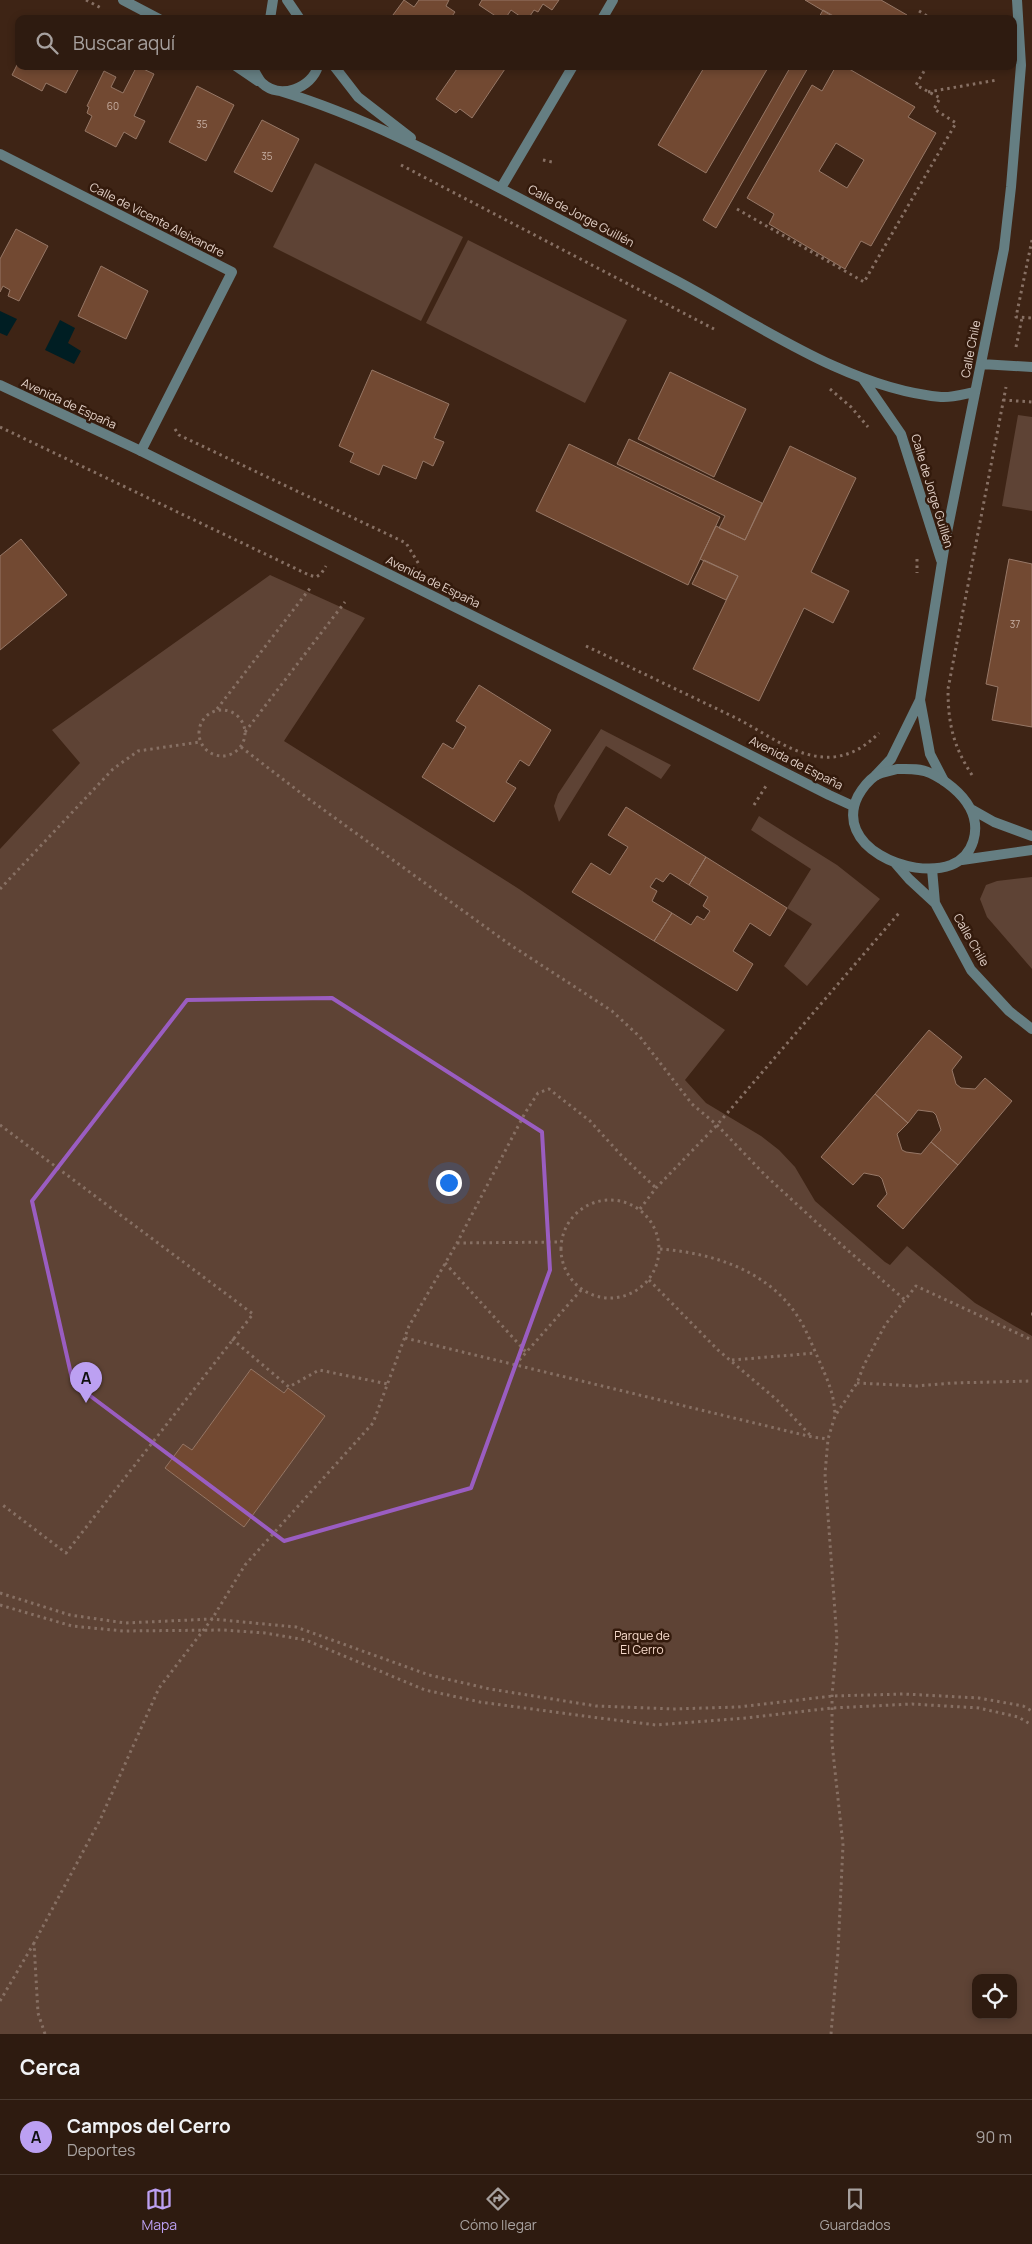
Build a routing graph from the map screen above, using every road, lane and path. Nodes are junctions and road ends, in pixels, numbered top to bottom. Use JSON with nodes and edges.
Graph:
{"nodes":[{"id":1,"x":123,"y":0,"type":"edge"},
{"id":2,"x":273,"y":0,"type":"edge"},
{"id":3,"x":286,"y":0,"type":"edge"},
{"id":4,"x":613,"y":0,"type":"edge"},
{"id":5,"x":1017,"y":0,"type":"edge"},
{"id":6,"x":919,"y":11,"type":"dead end"},
{"id":7,"x":151,"y":15,"type":"edge"},
{"id":8,"x":271,"y":15,"type":"edge"},
{"id":9,"x":297,"y":15,"type":"edge"},
{"id":10,"x":604,"y":15,"type":"edge"},
{"id":11,"x":926,"y":15,"type":"edge"},
{"id":12,"x":242,"y":70,"type":"edge"},
{"id":13,"x":254,"y":70,"type":"edge"},
{"id":14,"x":317,"y":70,"type":"edge"},
{"id":15,"x":337,"y":70,"type":"edge"},
{"id":16,"x":571,"y":70,"type":"edge"},
{"id":17,"x":925,"y":70,"type":"edge"},
{"id":18,"x":996,"y":80,"type":"dead end"},
{"id":19,"x":263,"y":84,"type":"junction"},
{"id":20,"x":280,"y":91,"type":"junction"},
{"id":21,"x":928,"y":92,"type":"junction"},
{"id":22,"x":424,"y":148,"type":"junction"},
{"id":23,"x":0,"y":154,"type":"edge"},
{"id":24,"x":400,"y":164,"type":"dead end"},
{"id":25,"x":501,"y":188,"type":"junction"},
{"id":26,"x":737,"y":209,"type":"dead end"},
{"id":27,"x":1032,"y":240,"type":"edge"},
{"id":28,"x":1032,"y":318,"type":"edge"},
{"id":29,"x":716,"y":330,"type":"dead end"},
{"id":30,"x":981,"y":364,"type":"junction"},
{"id":31,"x":1032,"y":367,"type":"edge"},
{"id":32,"x":863,"y":379,"type":"junction"},
{"id":33,"x":825,"y":384,"type":"dead end"},
{"id":34,"x":0,"y":385,"type":"edge"},
{"id":35,"x":975,"y":392,"type":"junction"},
{"id":36,"x":1032,"y":402,"type":"edge"},
{"id":37,"x":172,"y":424,"type":"dead end"},
{"id":38,"x":0,"y":427,"type":"edge"},
{"id":39,"x":872,"y":433,"type":"dead end"},
{"id":40,"x":141,"y":451,"type":"junction"},
{"id":41,"x":917,"y":555,"type":"dead end"},
{"id":42,"x":942,"y":563,"type":"junction"},
{"id":43,"x":327,"y":564,"type":"dead end"},
{"id":44,"x":429,"y":570,"type":"dead end"},
{"id":45,"x":917,"y":582,"type":"dead end"},
{"id":46,"x":311,"y":586,"type":"dead end"},
{"id":47,"x":345,"y":602,"type":"dead end"},
{"id":48,"x":581,"y":643,"type":"dead end"},
{"id":49,"x":920,"y":700,"type":"junction"},
{"id":50,"x":218,"y":709,"type":"junction"},
{"id":51,"x":884,"y":726,"type":"dead end"},
{"id":52,"x":245,"y":732,"type":"junction"},
{"id":53,"x":200,"y":742,"type":"junction"},
{"id":54,"x":240,"y":747,"type":"junction"},
{"id":55,"x":876,"y":775,"type":"junction"},
{"id":56,"x":944,"y":781,"type":"junction"},
{"id":57,"x":977,"y":782,"type":"dead end"},
{"id":58,"x":854,"y":806,"type":"junction"},
{"id":59,"x":971,"y":809,"type":"junction"},
{"id":60,"x":1032,"y":836,"type":"edge"},
{"id":61,"x":1032,"y":850,"type":"edge"},
{"id":62,"x":962,"y":860,"type":"junction"},
{"id":63,"x":896,"y":864,"type":"junction"},
{"id":64,"x":932,"y":869,"type":"junction"},
{"id":65,"x":0,"y":889,"type":"edge"},
{"id":66,"x":935,"y":902,"type":"junction"},
{"id":67,"x":899,"y":913,"type":"dead end"},
{"id":68,"x":1032,"y":1030,"type":"edge"},
{"id":69,"x":0,"y":1125,"type":"edge"},
{"id":70,"x":717,"y":1125,"type":"junction"},
{"id":71,"x":656,"y":1188,"type":"junction"},
{"id":72,"x":640,"y":1209,"type":"junction"},
{"id":73,"x":561,"y":1242,"type":"junction"},
{"id":74,"x":457,"y":1243,"type":"junction"},
{"id":75,"x":660,"y":1250,"type":"junction"},
{"id":76,"x":445,"y":1263,"type":"junction"},
{"id":77,"x":649,"y":1280,"type":"junction"},
{"id":78,"x":582,"y":1289,"type":"junction"},
{"id":79,"x":905,"y":1300,"type":"junction"},
{"id":80,"x":404,"y":1338,"type":"junction"},
{"id":81,"x":232,"y":1339,"type":"junction"},
{"id":82,"x":1032,"y":1340,"type":"edge"},
{"id":83,"x":526,"y":1352,"type":"junction"},
{"id":84,"x":816,"y":1353,"type":"junction"},
{"id":85,"x":731,"y":1360,"type":"junction"},
{"id":86,"x":515,"y":1365,"type":"junction"},
{"id":87,"x":1032,"y":1381,"type":"edge"},
{"id":88,"x":857,"y":1383,"type":"junction"},
{"id":89,"x":388,"y":1384,"type":"junction"},
{"id":90,"x":836,"y":1416,"type":"junction"},
{"id":91,"x":812,"y":1437,"type":"junction"},
{"id":92,"x":828,"y":1439,"type":"junction"},
{"id":93,"x":0,"y":1503,"type":"edge"},
{"id":94,"x":0,"y":1594,"type":"edge"},
{"id":95,"x":0,"y":1605,"type":"edge"},
{"id":96,"x":212,"y":1619,"type":"junction"},
{"id":97,"x":203,"y":1630,"type":"junction"},
{"id":98,"x":832,"y":1696,"type":"junction"},
{"id":99,"x":832,"y":1708,"type":"junction"},
{"id":100,"x":1032,"y":1711,"type":"edge"},
{"id":101,"x":1032,"y":1725,"type":"edge"},
{"id":102,"x":34,"y":1943,"type":"junction"},
{"id":103,"x":0,"y":2001,"type":"edge"},
{"id":104,"x":45,"y":2034,"type":"edge"},
{"id":105,"x":831,"y":2034,"type":"edge"}],
"edges":[{"from":1,"to":7,"type":"street"},
{"from":2,"to":8,"type":"street"},
{"from":3,"to":9,"type":"street"},
{"from":4,"to":10,"type":"street"},
{"from":5,"to":30,"type":"street","name":"Calle Chile"},
{"from":6,"to":11,"type":"path"},
{"from":12,"to":19,"type":"street"},
{"from":13,"to":19,"type":"street"},
{"from":14,"to":20,"type":"street"},
{"from":15,"to":22,"type":"street"},
{"from":16,"to":25,"type":"street"},
{"from":17,"to":21,"type":"path"},
{"from":18,"to":21,"type":"path"},
{"from":19,"to":20,"type":"street","name":"Calle de Jorge Guillén"},
{"from":20,"to":22,"type":"street","name":"Calle de Jorge Guillén"},
{"from":21,"to":26,"type":"path"},
{"from":22,"to":25,"type":"street","name":"Calle de Jorge Guillén"},
{"from":23,"to":40,"type":"street","name":"Calle de Vicente Aleixandre"},
{"from":24,"to":29,"type":"path"},
{"from":25,"to":32,"type":"street","name":"Calle de Jorge Guillén"},
{"from":27,"to":28,"type":"path"},
{"from":30,"to":31,"type":"street"},
{"from":30,"to":35,"type":"street","name":"Calle Chile"},
{"from":32,"to":35,"type":"street","name":"Calle de Jorge Guillén"},
{"from":32,"to":42,"type":"street","name":"Calle de Jorge Guillén"},
{"from":33,"to":39,"type":"path"},
{"from":34,"to":40,"type":"street","name":"Avenida de España"},
{"from":35,"to":42,"type":"street","name":"Calle Chile"},
{"from":36,"to":57,"type":"path"},
{"from":37,"to":44,"type":"path"},
{"from":38,"to":43,"type":"path"},
{"from":40,"to":58,"type":"street","name":"Avenida de España"},
{"from":41,"to":45,"type":"path"},
{"from":42,"to":49,"type":"street","name":"Calle Chile"},
{"from":46,"to":50,"type":"path"},
{"from":47,"to":52,"type":"path"},
{"from":48,"to":51,"type":"path"},
{"from":49,"to":55,"type":"street","name":"Calle Chile"},
{"from":49,"to":56,"type":"street","name":"Calle Chile"},
{"from":50,"to":52,"type":"path"},
{"from":50,"to":53,"type":"path"},
{"from":52,"to":54,"type":"path"},
{"from":53,"to":54,"type":"path"},
{"from":53,"to":65,"type":"path"},
{"from":54,"to":70,"type":"path"},
{"from":55,"to":56,"type":"street"},
{"from":55,"to":58,"type":"street"},
{"from":56,"to":59,"type":"street"},
{"from":58,"to":63,"type":"street"},
{"from":59,"to":60,"type":"street"},
{"from":59,"to":62,"type":"street"},
{"from":61,"to":62,"type":"street"},
{"from":62,"to":64,"type":"street"},
{"from":63,"to":64,"type":"street"},
{"from":63,"to":66,"type":"street","name":"Calle Chile"},
{"from":64,"to":66,"type":"street","name":"Calle Chile"},
{"from":66,"to":68,"type":"street","name":"Calle Chile"},
{"from":67,"to":70,"type":"path"},
{"from":69,"to":81,"type":"path"},
{"from":70,"to":71,"type":"path"},
{"from":70,"to":79,"type":"path"},
{"from":71,"to":72,"type":"path"},
{"from":71,"to":74,"type":"path"},
{"from":72,"to":73,"type":"path"},
{"from":72,"to":75,"type":"path"},
{"from":73,"to":74,"type":"path"},
{"from":73,"to":78,"type":"path"},
{"from":74,"to":76,"type":"path"},
{"from":75,"to":77,"type":"path"},
{"from":75,"to":84,"type":"path"},
{"from":76,"to":80,"type":"path"},
{"from":76,"to":83,"type":"path"},
{"from":77,"to":78,"type":"path"},
{"from":77,"to":85,"type":"path"},
{"from":78,"to":83,"type":"path"},
{"from":79,"to":82,"type":"path"},
{"from":79,"to":88,"type":"path"},
{"from":80,"to":86,"type":"path"},
{"from":80,"to":89,"type":"path"},
{"from":81,"to":89,"type":"path"},
{"from":81,"to":93,"type":"path"},
{"from":83,"to":86,"type":"path"},
{"from":84,"to":85,"type":"path"},
{"from":84,"to":90,"type":"path"},
{"from":85,"to":91,"type":"path"},
{"from":86,"to":91,"type":"path"},
{"from":87,"to":88,"type":"path"},
{"from":88,"to":90,"type":"path"},
{"from":89,"to":96,"type":"path"},
{"from":90,"to":92,"type":"path"},
{"from":91,"to":92,"type":"path"},
{"from":92,"to":98,"type":"path"},
{"from":94,"to":96,"type":"path"},
{"from":95,"to":97,"type":"path"},
{"from":96,"to":97,"type":"path"},
{"from":96,"to":98,"type":"path"},
{"from":97,"to":99,"type":"path"},
{"from":97,"to":102,"type":"path"},
{"from":98,"to":99,"type":"path"},
{"from":98,"to":100,"type":"path"},
{"from":99,"to":101,"type":"path"},
{"from":99,"to":105,"type":"path"},
{"from":102,"to":103,"type":"path"},
{"from":102,"to":104,"type":"path"}]}
